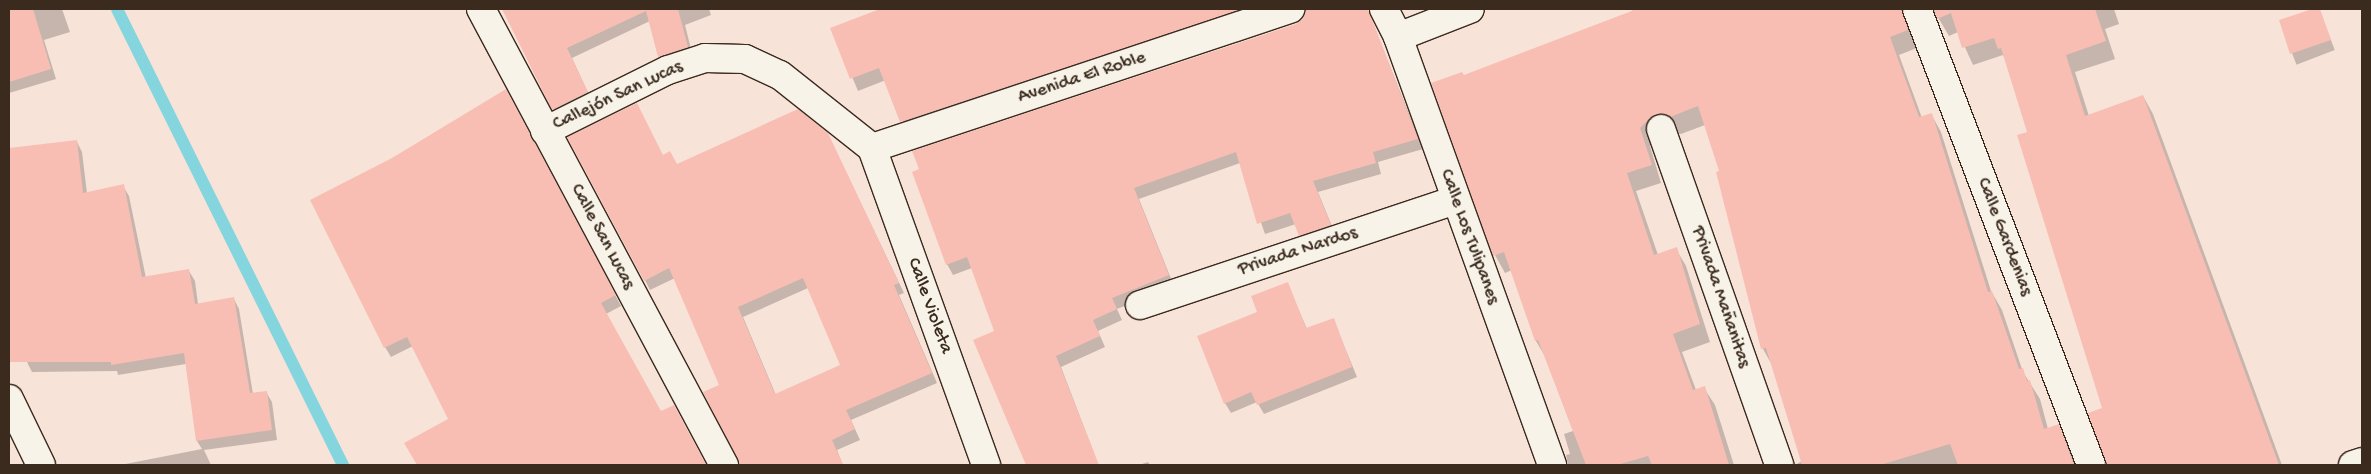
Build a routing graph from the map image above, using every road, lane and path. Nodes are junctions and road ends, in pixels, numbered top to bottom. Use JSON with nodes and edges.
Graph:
{"nodes":[{"id":1,"x":481,"y":9,"type":"edge"},
{"id":2,"x":1291,"y":9,"type":"edge"},
{"id":3,"x":1384,"y":9,"type":"edge"},
{"id":4,"x":1470,"y":9,"type":"edge"},
{"id":5,"x":1917,"y":9,"type":"edge"},
{"id":6,"x":1398,"y":38,"type":"junction"},
{"id":7,"x":1661,"y":129,"type":"dead end"},
{"id":8,"x":544,"y":131,"type":"junction"},
{"id":9,"x":872,"y":148,"type":"junction"},
{"id":10,"x":1455,"y":200,"type":"junction"},
{"id":11,"x":1140,"y":304,"type":"dead end"},
{"id":12,"x":9,"y":398,"type":"edge"},
{"id":13,"x":2362,"y":462,"type":"edge"},
{"id":14,"x":41,"y":465,"type":"edge"},
{"id":15,"x":724,"y":465,"type":"edge"},
{"id":16,"x":986,"y":465,"type":"edge"},
{"id":17,"x":1552,"y":465,"type":"edge"},
{"id":18,"x":1779,"y":465,"type":"edge"},
{"id":19,"x":2091,"y":465,"type":"edge"},
{"id":20,"x":2353,"y":465,"type":"edge"}],
"edges":[{"from":1,"to":8,"type":"street","name":"Calle San Lucas"},
{"from":2,"to":9,"type":"street","name":"Avenida El Roble"},
{"from":3,"to":6,"type":"street","name":"Calle Los Tulipanes"},
{"from":4,"to":6,"type":"street"},
{"from":5,"to":19,"type":"street","name":"Calle Gardenias"},
{"from":6,"to":10,"type":"street","name":"Calle Los Tulipanes"},
{"from":7,"to":18,"type":"street","name":"Privada Mañanitas"},
{"from":8,"to":9,"type":"street","name":"Callejón San Lucas"},
{"from":8,"to":15,"type":"street","name":"Calle San Lucas"},
{"from":9,"to":16,"type":"street","name":"Calle Violeta"},
{"from":10,"to":11,"type":"street","name":"Privada Nardos"},
{"from":10,"to":17,"type":"street","name":"Calle Los Tulipanes"},
{"from":12,"to":14,"type":"street"},
{"from":13,"to":20,"type":"street"}]}
